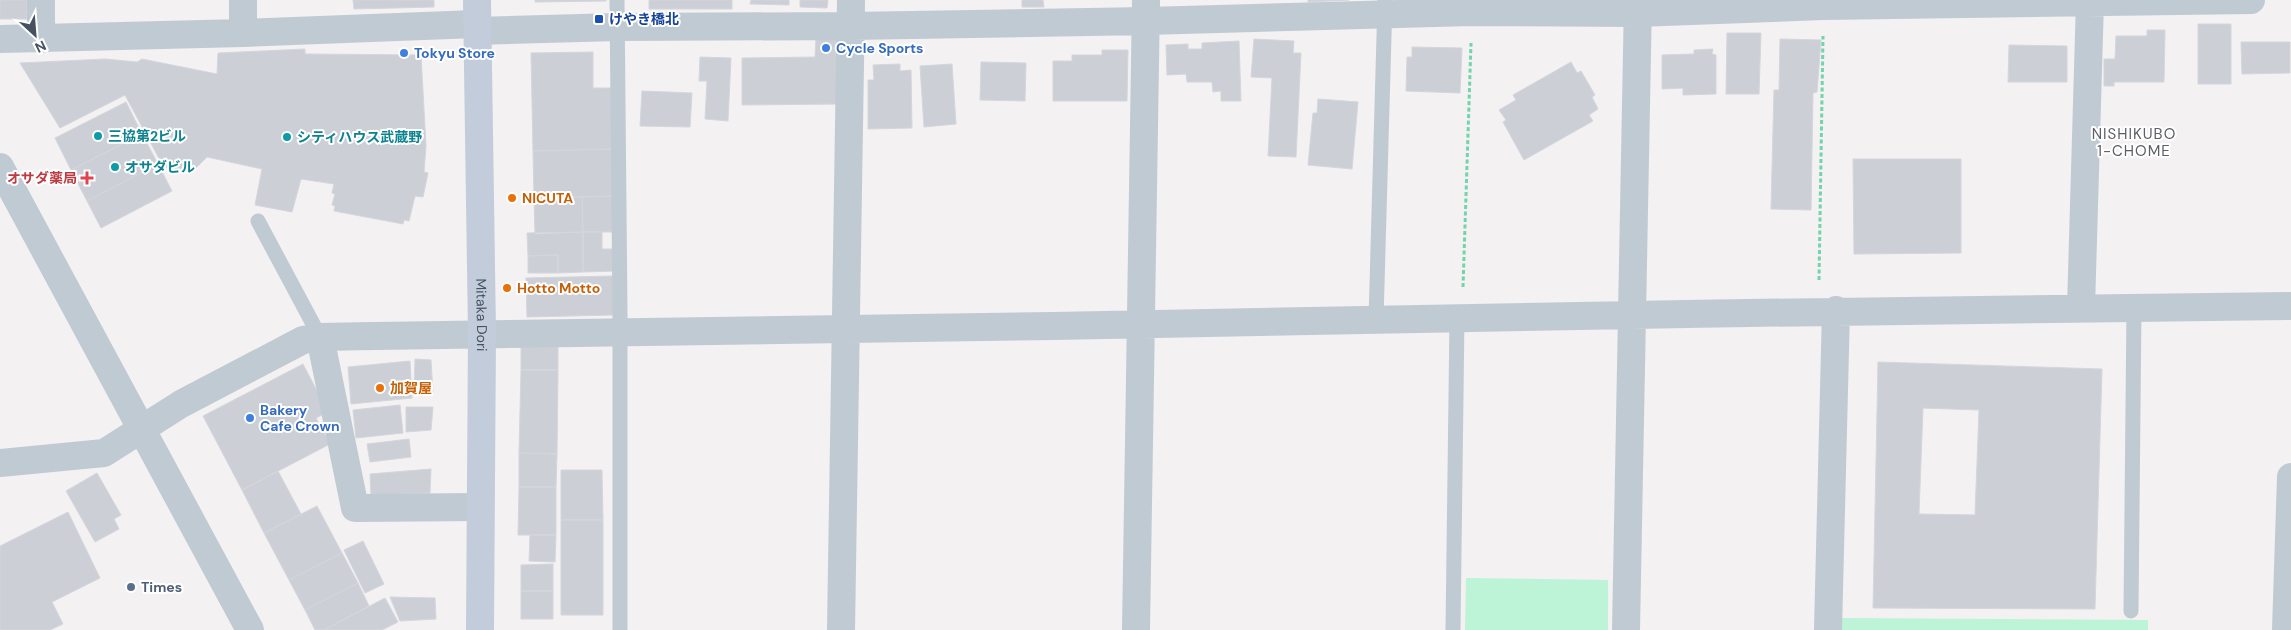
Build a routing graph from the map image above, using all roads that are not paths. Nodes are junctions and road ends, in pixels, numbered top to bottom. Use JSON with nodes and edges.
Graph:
{"nodes":[{"id":1,"x":41,"y":0,"type":"edge"},
{"id":2,"x":243,"y":0,"type":"edge"},
{"id":3,"x":617,"y":0,"type":"edge"},
{"id":4,"x":2251,"y":0,"type":"edge"},
{"id":5,"x":2014,"y":2,"type":"edge"},
{"id":6,"x":2090,"y":2,"type":"junction"},
{"id":7,"x":1385,"y":7,"type":"edge"},
{"id":8,"x":1637,"y":7,"type":"edge"},
{"id":9,"x":1146,"y":11,"type":"edge"},
{"id":10,"x":851,"y":13,"type":"edge"},
{"id":11,"x":477,"y":18,"type":"edge"},
{"id":12,"x":616,"y":27,"type":"junction"},
{"id":13,"x":243,"y":33,"type":"junction"},
{"id":14,"x":41,"y":39,"type":"junction"},
{"id":15,"x":0,"y":40,"type":"edge"},
{"id":16,"x":0,"y":168,"type":"edge"},
{"id":17,"x":258,"y":221,"type":"dead end"},
{"id":18,"x":2291,"y":306,"type":"edge"},
{"id":19,"x":2134,"y":307,"type":"junction"},
{"id":20,"x":2080,"y":308,"type":"junction"},
{"id":21,"x":1827,"y":310,"type":"junction"},
{"id":22,"x":1632,"y":314,"type":"junction"},
{"id":23,"x":1460,"y":317,"type":"junction"},
{"id":24,"x":1376,"y":320,"type":"junction"},
{"id":25,"x":1141,"y":324,"type":"junction"},
{"id":26,"x":846,"y":330,"type":"junction"},
{"id":27,"x":620,"y":332,"type":"junction"},
{"id":28,"x":482,"y":333,"type":"junction"},
{"id":29,"x":320,"y":337,"type":"junction"},
{"id":30,"x":140,"y":429,"type":"junction"},
{"id":31,"x":0,"y":464,"type":"edge"},
{"id":32,"x":2291,"y":477,"type":"edge"},
{"id":33,"x":480,"y":507,"type":"junction"},
{"id":34,"x":2131,"y":611,"type":"dead end"},
{"id":35,"x":250,"y":630,"type":"edge"},
{"id":36,"x":480,"y":630,"type":"edge"},
{"id":37,"x":620,"y":630,"type":"edge"},
{"id":38,"x":841,"y":630,"type":"edge"},
{"id":39,"x":1136,"y":630,"type":"edge"},
{"id":40,"x":1453,"y":630,"type":"edge"},
{"id":41,"x":1626,"y":630,"type":"edge"},
{"id":42,"x":1828,"y":630,"type":"edge"},
{"id":43,"x":2286,"y":630,"type":"edge"}],
"edges":[{"from":1,"to":14,"type":"street"},
{"from":2,"to":13,"type":"street"},
{"from":3,"to":12,"type":"lane"},
{"from":4,"to":6,"type":"street"},
{"from":5,"to":6,"type":"street"},
{"from":5,"to":8,"type":"street"},
{"from":6,"to":20,"type":"street"},
{"from":7,"to":8,"type":"street"},
{"from":7,"to":9,"type":"street"},
{"from":7,"to":24,"type":"lane"},
{"from":8,"to":22,"type":"street"},
{"from":9,"to":10,"type":"street"},
{"from":9,"to":25,"type":"street"},
{"from":10,"to":12,"type":"street"},
{"from":10,"to":26,"type":"street"},
{"from":11,"to":12,"type":"street"},
{"from":11,"to":13,"type":"street"},
{"from":11,"to":28,"type":"main road","name":"Mitaka Dori"},
{"from":12,"to":27,"type":"lane"},
{"from":13,"to":14,"type":"street"},
{"from":14,"to":15,"type":"street"},
{"from":16,"to":30,"type":"street"},
{"from":17,"to":29,"type":"lane"},
{"from":18,"to":19,"type":"street"},
{"from":19,"to":20,"type":"street"},
{"from":19,"to":34,"type":"lane"},
{"from":20,"to":21,"type":"street"},
{"from":21,"to":22,"type":"street"},
{"from":21,"to":42,"type":"street"},
{"from":22,"to":23,"type":"street"},
{"from":22,"to":41,"type":"street"},
{"from":23,"to":24,"type":"street"},
{"from":23,"to":40,"type":"lane"},
{"from":24,"to":25,"type":"street"},
{"from":25,"to":26,"type":"street"},
{"from":25,"to":39,"type":"street"},
{"from":26,"to":27,"type":"street"},
{"from":26,"to":38,"type":"street"},
{"from":27,"to":28,"type":"street"},
{"from":27,"to":37,"type":"lane"},
{"from":28,"to":29,"type":"street"},
{"from":28,"to":33,"type":"main road","name":"Mitaka Dori"},
{"from":29,"to":30,"type":"street"},
{"from":29,"to":33,"type":"street"},
{"from":30,"to":31,"type":"street"},
{"from":30,"to":35,"type":"street"},
{"from":32,"to":43,"type":"street"},
{"from":33,"to":36,"type":"main road","name":"Mitaka Dori"}]}
